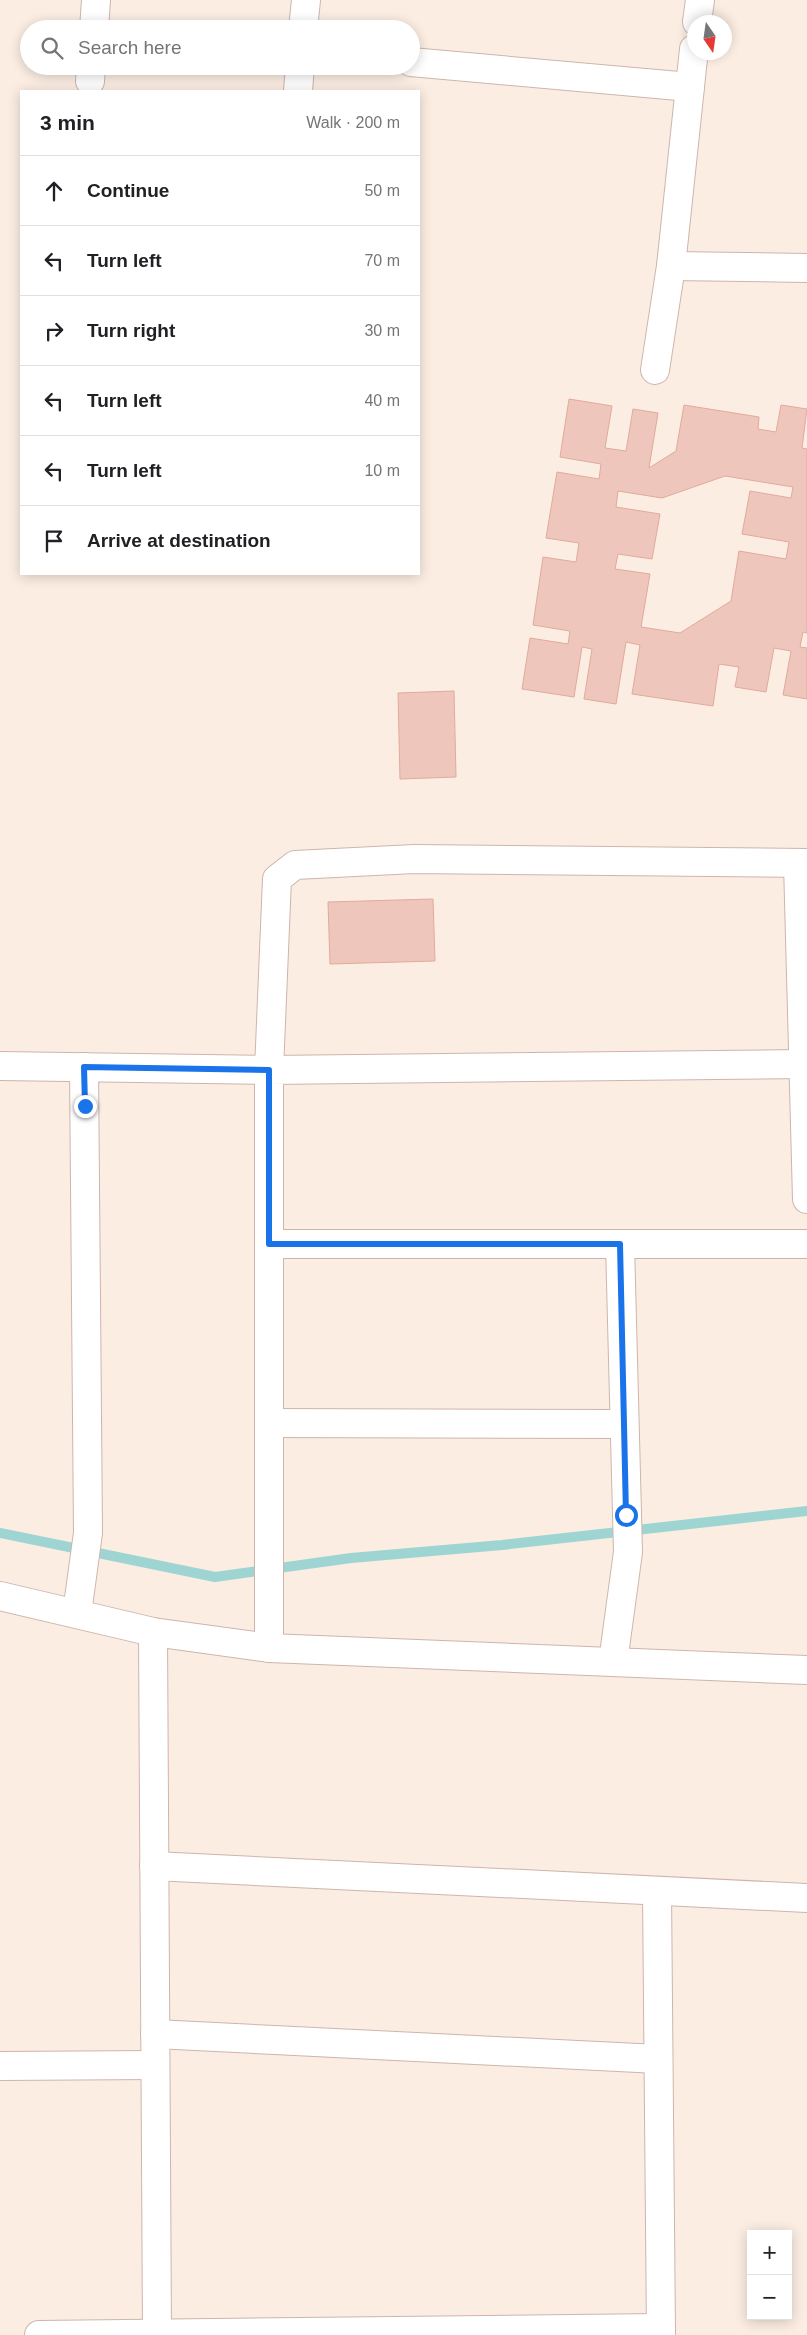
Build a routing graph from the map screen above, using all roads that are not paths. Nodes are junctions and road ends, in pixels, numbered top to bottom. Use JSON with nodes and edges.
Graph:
{"nodes":[{"id":1,"x":96,"y":0,"type":"edge"},
{"id":2,"x":306,"y":0,"type":"edge"},
{"id":3,"x":700,"y":0,"type":"edge"},
{"id":4,"x":698,"y":15,"type":"edge"},
{"id":5,"x":95,"y":20,"type":"edge"},
{"id":6,"x":304,"y":20,"type":"edge"},
{"id":7,"x":693,"y":60,"type":"edge"},
{"id":8,"x":420,"y":63,"type":"edge"},
{"id":9,"x":299,"y":75,"type":"edge"},
{"id":10,"x":690,"y":87,"type":"junction"},
{"id":11,"x":298,"y":90,"type":"edge"},
{"id":12,"x":671,"y":266,"type":"junction"},
{"id":13,"x":807,"y":268,"type":"edge"},
{"id":14,"x":655,"y":370,"type":"dead end"},
{"id":15,"x":802,"y":863,"type":"edge"},
{"id":16,"x":803,"y":1064,"type":"junction"},
{"id":17,"x":0,"y":1066,"type":"edge"},
{"id":18,"x":84,"y":1067,"type":"junction"},
{"id":19,"x":269,"y":1070,"type":"junction"},
{"id":20,"x":807,"y":1199,"type":"edge"},
{"id":21,"x":269,"y":1244,"type":"junction"},
{"id":22,"x":620,"y":1244,"type":"junction"},
{"id":23,"x":807,"y":1244,"type":"edge"},
{"id":24,"x":269,"y":1423,"type":"junction"},
{"id":25,"x":624,"y":1424,"type":"junction"},
{"id":26,"x":0,"y":1596,"type":"edge"},
{"id":27,"x":77,"y":1613,"type":"junction"},
{"id":28,"x":153,"y":1632,"type":"junction"},
{"id":29,"x":269,"y":1648,"type":"junction"},
{"id":30,"x":613,"y":1662,"type":"junction"},
{"id":31,"x":807,"y":1670,"type":"edge"},
{"id":32,"x":154,"y":1866,"type":"junction"},
{"id":33,"x":657,"y":1891,"type":"junction"},
{"id":34,"x":807,"y":1898,"type":"edge"},
{"id":35,"x":155,"y":2034,"type":"junction"},
{"id":36,"x":658,"y":2059,"type":"junction"},
{"id":37,"x":155,"y":2065,"type":"junction"},
{"id":38,"x":0,"y":2066,"type":"edge"},
{"id":39,"x":661,"y":2332,"type":"edge"},
{"id":40,"x":157,"y":2334,"type":"junction"},
{"id":41,"x":39,"y":2335,"type":"edge"}],
"edges":[{"from":1,"to":5,"type":"street"},
{"from":2,"to":6,"type":"street"},
{"from":3,"to":4,"type":"street"},
{"from":7,"to":10,"type":"street"},
{"from":8,"to":10,"type":"street"},
{"from":9,"to":11,"type":"street"},
{"from":10,"to":12,"type":"street"},
{"from":12,"to":13,"type":"street"},
{"from":12,"to":14,"type":"street"},
{"from":15,"to":16,"type":"street"},
{"from":15,"to":19,"type":"street"},
{"from":16,"to":19,"type":"street"},
{"from":16,"to":20,"type":"street"},
{"from":17,"to":18,"type":"street"},
{"from":18,"to":19,"type":"street"},
{"from":18,"to":27,"type":"street"},
{"from":19,"to":21,"type":"street"},
{"from":21,"to":22,"type":"street"},
{"from":21,"to":24,"type":"street"},
{"from":22,"to":23,"type":"street"},
{"from":22,"to":25,"type":"street"},
{"from":24,"to":25,"type":"street"},
{"from":24,"to":29,"type":"street"},
{"from":25,"to":30,"type":"street"},
{"from":26,"to":27,"type":"street"},
{"from":27,"to":28,"type":"street"},
{"from":28,"to":29,"type":"street"},
{"from":28,"to":32,"type":"street"},
{"from":29,"to":30,"type":"street"},
{"from":30,"to":31,"type":"street"},
{"from":32,"to":33,"type":"street"},
{"from":32,"to":35,"type":"street"},
{"from":33,"to":34,"type":"street"},
{"from":33,"to":36,"type":"street"},
{"from":35,"to":36,"type":"street"},
{"from":35,"to":37,"type":"street"},
{"from":36,"to":39,"type":"street"},
{"from":37,"to":38,"type":"street"},
{"from":37,"to":40,"type":"street"},
{"from":39,"to":40,"type":"street"},
{"from":40,"to":41,"type":"street"}]}
